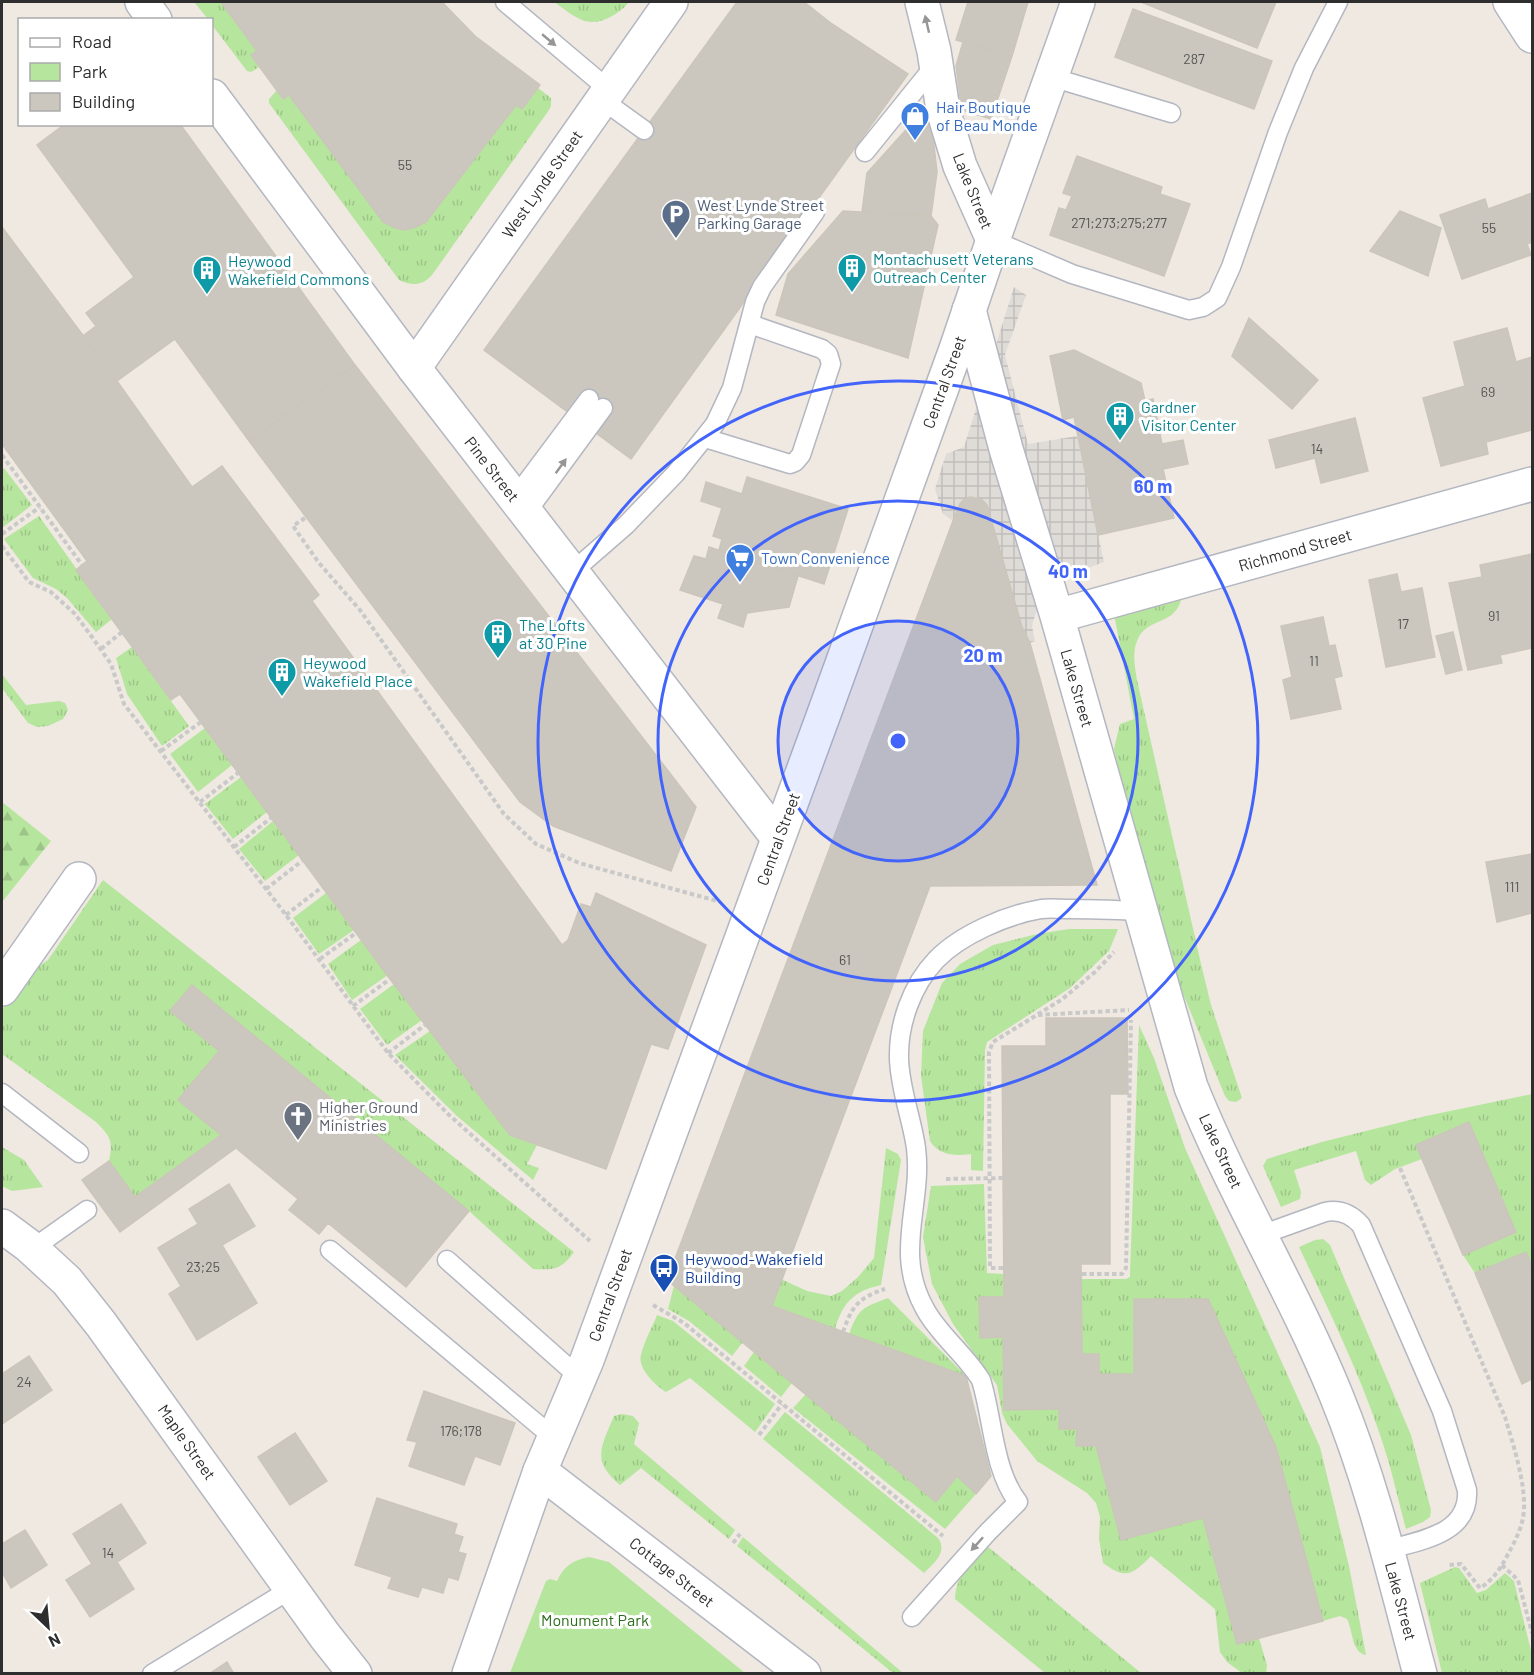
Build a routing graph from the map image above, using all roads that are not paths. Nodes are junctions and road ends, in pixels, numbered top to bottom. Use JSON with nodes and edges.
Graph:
{"nodes":[{"id":1,"x":142,"y":2,"type":"edge"},
{"id":2,"x":505,"y":2,"type":"edge"},
{"id":3,"x":670,"y":2,"type":"edge"},
{"id":4,"x":922,"y":2,"type":"edge"},
{"id":5,"x":1078,"y":2,"type":"edge"},
{"id":6,"x":1338,"y":2,"type":"edge"},
{"id":7,"x":1510,"y":2,"type":"edge"},
{"id":8,"x":154,"y":18,"type":"edge"},
{"id":9,"x":1533,"y":36,"type":"edge"},
{"id":10,"x":936,"y":64,"type":"junction"},
{"id":11,"x":1051,"y":77,"type":"junction"},
{"id":12,"x":605,"y":94,"type":"junction"},
{"id":13,"x":213,"y":97,"type":"edge"},
{"id":14,"x":1171,"y":113,"type":"dead end"},
{"id":15,"x":644,"y":130,"type":"dead end"},
{"id":16,"x":865,"y":152,"type":"dead end"},
{"id":17,"x":815,"y":212,"type":"dead end"},
{"id":18,"x":993,"y":240,"type":"junction"},
{"id":19,"x":969,"y":310,"type":"junction"},
{"id":20,"x":750,"y":324,"type":"junction"},
{"id":21,"x":414,"y":368,"type":"junction"},
{"id":22,"x":596,"y":404,"type":"dead end"},
{"id":23,"x":705,"y":438,"type":"junction"},
{"id":24,"x":1533,"y":484,"type":"edge"},
{"id":25,"x":521,"y":506,"type":"junction"},
{"id":26,"x":572,"y":572,"type":"junction"},
{"id":27,"x":1057,"y":616,"type":"junction"},
{"id":28,"x":778,"y":838,"type":"junction"},
{"id":29,"x":79,"y":879,"type":"dead end"},
{"id":30,"x":1142,"y":916,"type":"junction"},
{"id":31,"x":2,"y":989,"type":"edge"},
{"id":32,"x":2,"y":1093,"type":"edge"},
{"id":33,"x":80,"y":1153,"type":"dead end"},
{"id":34,"x":87,"y":1210,"type":"dead end"},
{"id":35,"x":2,"y":1226,"type":"edge"},
{"id":36,"x":1261,"y":1235,"type":"junction"},
{"id":37,"x":32,"y":1249,"type":"junction"},
{"id":38,"x":330,"y":1250,"type":"dead end"},
{"id":39,"x":447,"y":1260,"type":"dead end"},
{"id":40,"x":579,"y":1377,"type":"junction"},
{"id":41,"x":554,"y":1438,"type":"junction"},
{"id":42,"x":540,"y":1471,"type":"junction"},
{"id":43,"x":1387,"y":1550,"type":"junction"},
{"id":44,"x":291,"y":1589,"type":"junction"},
{"id":45,"x":912,"y":1617,"type":"dead end"},
{"id":46,"x":152,"y":1674,"type":"edge"},
{"id":47,"x":355,"y":1674,"type":"edge"},
{"id":48,"x":469,"y":1674,"type":"edge"},
{"id":49,"x":804,"y":1674,"type":"edge"},
{"id":50,"x":1420,"y":1674,"type":"edge"}],
"edges":[{"from":1,"to":8,"type":"street"},
{"from":2,"to":12,"type":"lane","one_way":true},
{"from":3,"to":12,"type":"street","name":"West Lynde Street"},
{"from":10,"to":4,"type":"street","name":"Lake Street","one_way":true},
{"from":5,"to":11,"type":"street","name":"Central Street"},
{"from":6,"to":18,"type":"lane"},
{"from":7,"to":9,"type":"street"},
{"from":10,"to":16,"type":"lane"},
{"from":10,"to":18,"type":"street","name":"Lake Street"},
{"from":11,"to":14,"type":"lane"},
{"from":11,"to":18,"type":"street","name":"Central Street"},
{"from":12,"to":15,"type":"lane"},
{"from":12,"to":21,"type":"street","name":"West Lynde Street"},
{"from":13,"to":21,"type":"street","name":"Pine Street"},
{"from":17,"to":20,"type":"lane"},
{"from":18,"to":19,"type":"street","name":"Central Street"},
{"from":19,"to":27,"type":"street","name":"Lake Street"},
{"from":19,"to":28,"type":"street","name":"Central Street"},
{"from":20,"to":23,"type":"lane"},
{"from":20,"to":23,"type":"lane"},
{"from":21,"to":25,"type":"street","name":"Pine Street"},
{"from":22,"to":25,"type":"lane"},
{"from":23,"to":26,"type":"lane"},
{"from":24,"to":27,"type":"street","name":"Richmond Street"},
{"from":25,"to":26,"type":"street","name":"Pine Street"},
{"from":26,"to":28,"type":"street","name":"Pine Street"},
{"from":27,"to":30,"type":"street","name":"Lake Street"},
{"from":28,"to":40,"type":"street","name":"Central Street"},
{"from":29,"to":31,"type":"street"},
{"from":30,"to":36,"type":"street","name":"Lake Street"},
{"from":30,"to":45,"type":"lane","one_way":true},
{"from":32,"to":33,"type":"lane"},
{"from":34,"to":37,"type":"lane"},
{"from":35,"to":37,"type":"street","name":"Maple Street"},
{"from":36,"to":43,"type":"street","name":"Lake Street"},
{"from":36,"to":43,"type":"lane"},
{"from":37,"to":44,"type":"street","name":"Maple Street"},
{"from":38,"to":41,"type":"lane"},
{"from":39,"to":40,"type":"lane"},
{"from":40,"to":41,"type":"street","name":"Central Street"},
{"from":41,"to":42,"type":"street","name":"Central Street"},
{"from":42,"to":48,"type":"street","name":"Central Street"},
{"from":42,"to":49,"type":"street","name":"Cottage Street"},
{"from":43,"to":50,"type":"street","name":"Lake Street"},
{"from":44,"to":46,"type":"lane"},
{"from":44,"to":47,"type":"street","name":"Maple Street"}]}
